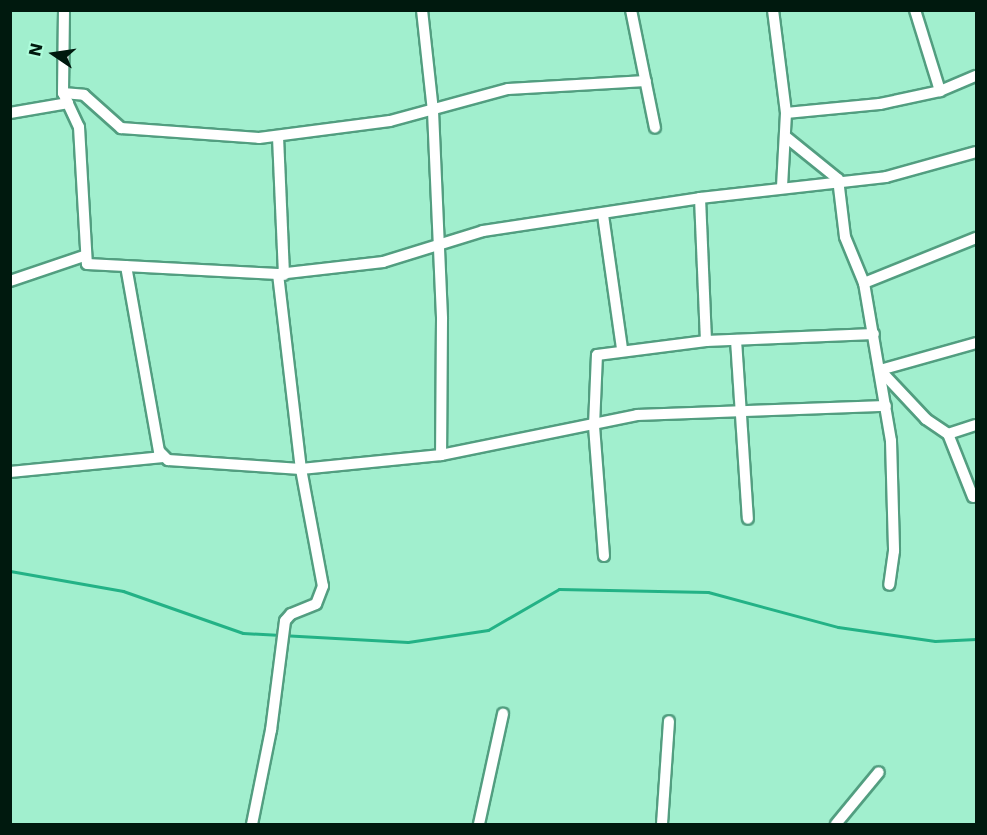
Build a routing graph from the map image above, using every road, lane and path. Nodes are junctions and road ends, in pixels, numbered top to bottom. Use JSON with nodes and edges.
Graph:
{"nodes":[{"id":1,"x":64,"y":10,"type":"edge"},
{"id":2,"x":423,"y":10,"type":"edge"},
{"id":3,"x":631,"y":10,"type":"edge"},
{"id":4,"x":773,"y":10,"type":"edge"},
{"id":5,"x":915,"y":10,"type":"edge"},
{"id":6,"x":976,"y":77,"type":"edge"},
{"id":7,"x":646,"y":81,"type":"junction"},
{"id":8,"x":940,"y":91,"type":"junction"},
{"id":9,"x":65,"y":98,"type":"junction"},
{"id":10,"x":433,"y":111,"type":"junction"},
{"id":11,"x":10,"y":113,"type":"edge"},
{"id":12,"x":786,"y":113,"type":"junction"},
{"id":13,"x":655,"y":128,"type":"dead end"},
{"id":14,"x":278,"y":137,"type":"junction"},
{"id":15,"x":786,"y":137,"type":"junction"},
{"id":16,"x":976,"y":152,"type":"edge"},
{"id":17,"x":837,"y":179,"type":"junction"},
{"id":18,"x":782,"y":187,"type":"junction"},
{"id":19,"x":700,"y":198,"type":"junction"},
{"id":20,"x":603,"y":215,"type":"junction"},
{"id":21,"x":976,"y":238,"type":"edge"},
{"id":22,"x":437,"y":243,"type":"junction"},
{"id":23,"x":84,"y":256,"type":"junction"},
{"id":24,"x":126,"y":266,"type":"junction"},
{"id":25,"x":281,"y":275,"type":"junction"},
{"id":26,"x":10,"y":281,"type":"edge"},
{"id":27,"x":864,"y":283,"type":"junction"},
{"id":28,"x":874,"y":334,"type":"junction"},
{"id":29,"x":736,"y":340,"type":"junction"},
{"id":30,"x":706,"y":341,"type":"junction"},
{"id":31,"x":976,"y":343,"type":"edge"},
{"id":32,"x":622,"y":349,"type":"junction"},
{"id":33,"x":880,"y":370,"type":"junction"},
{"id":34,"x":886,"y":406,"type":"junction"},
{"id":35,"x":741,"y":411,"type":"junction"},
{"id":36,"x":976,"y":425,"type":"edge"},
{"id":37,"x":594,"y":426,"type":"junction"},
{"id":38,"x":948,"y":434,"type":"junction"},
{"id":39,"x":441,"y":455,"type":"junction"},
{"id":40,"x":163,"y":457,"type":"junction"},
{"id":41,"x":301,"y":469,"type":"junction"},
{"id":42,"x":10,"y":472,"type":"edge"},
{"id":43,"x":973,"y":497,"type":"dead end"},
{"id":44,"x":748,"y":519,"type":"dead end"},
{"id":45,"x":604,"y":556,"type":"dead end"},
{"id":46,"x":889,"y":585,"type":"dead end"},
{"id":47,"x":503,"y":714,"type":"dead end"},
{"id":48,"x":669,"y":721,"type":"dead end"},
{"id":49,"x":879,"y":772,"type":"dead end"},
{"id":50,"x":252,"y":825,"type":"edge"},
{"id":51,"x":479,"y":825,"type":"edge"},
{"id":52,"x":662,"y":825,"type":"edge"},
{"id":53,"x":836,"y":825,"type":"edge"}],
"edges":[{"from":1,"to":9,"type":"street"},
{"from":2,"to":10,"type":"street"},
{"from":3,"to":7,"type":"street"},
{"from":4,"to":12,"type":"street"},
{"from":5,"to":8,"type":"street"},
{"from":6,"to":8,"type":"street"},
{"from":7,"to":10,"type":"street"},
{"from":7,"to":13,"type":"street"},
{"from":8,"to":12,"type":"street"},
{"from":9,"to":11,"type":"street"},
{"from":9,"to":14,"type":"street"},
{"from":9,"to":23,"type":"street"},
{"from":10,"to":14,"type":"street"},
{"from":10,"to":22,"type":"street"},
{"from":12,"to":15,"type":"street"},
{"from":14,"to":25,"type":"street"},
{"from":15,"to":17,"type":"street"},
{"from":15,"to":18,"type":"street"},
{"from":16,"to":17,"type":"street"},
{"from":17,"to":18,"type":"street"},
{"from":17,"to":27,"type":"street"},
{"from":18,"to":19,"type":"street"},
{"from":19,"to":20,"type":"street"},
{"from":19,"to":30,"type":"street"},
{"from":20,"to":22,"type":"street"},
{"from":20,"to":32,"type":"street"},
{"from":21,"to":27,"type":"street"},
{"from":22,"to":25,"type":"street"},
{"from":22,"to":39,"type":"street"},
{"from":23,"to":24,"type":"street"},
{"from":23,"to":26,"type":"street"},
{"from":24,"to":25,"type":"street"},
{"from":24,"to":40,"type":"street"},
{"from":25,"to":41,"type":"street"},
{"from":27,"to":28,"type":"street"},
{"from":28,"to":29,"type":"street"},
{"from":28,"to":33,"type":"street"},
{"from":29,"to":30,"type":"street"},
{"from":29,"to":35,"type":"street"},
{"from":30,"to":32,"type":"street"},
{"from":31,"to":33,"type":"street"},
{"from":32,"to":37,"type":"street"},
{"from":33,"to":34,"type":"street"},
{"from":33,"to":38,"type":"street"},
{"from":34,"to":35,"type":"street"},
{"from":34,"to":46,"type":"street"},
{"from":35,"to":37,"type":"street"},
{"from":35,"to":44,"type":"street"},
{"from":36,"to":38,"type":"street"},
{"from":37,"to":39,"type":"street"},
{"from":37,"to":45,"type":"street"},
{"from":38,"to":43,"type":"street"},
{"from":39,"to":41,"type":"street"},
{"from":40,"to":41,"type":"street"},
{"from":40,"to":42,"type":"street"},
{"from":41,"to":50,"type":"street"},
{"from":47,"to":51,"type":"street"},
{"from":48,"to":52,"type":"street"},
{"from":49,"to":53,"type":"street"}]}
